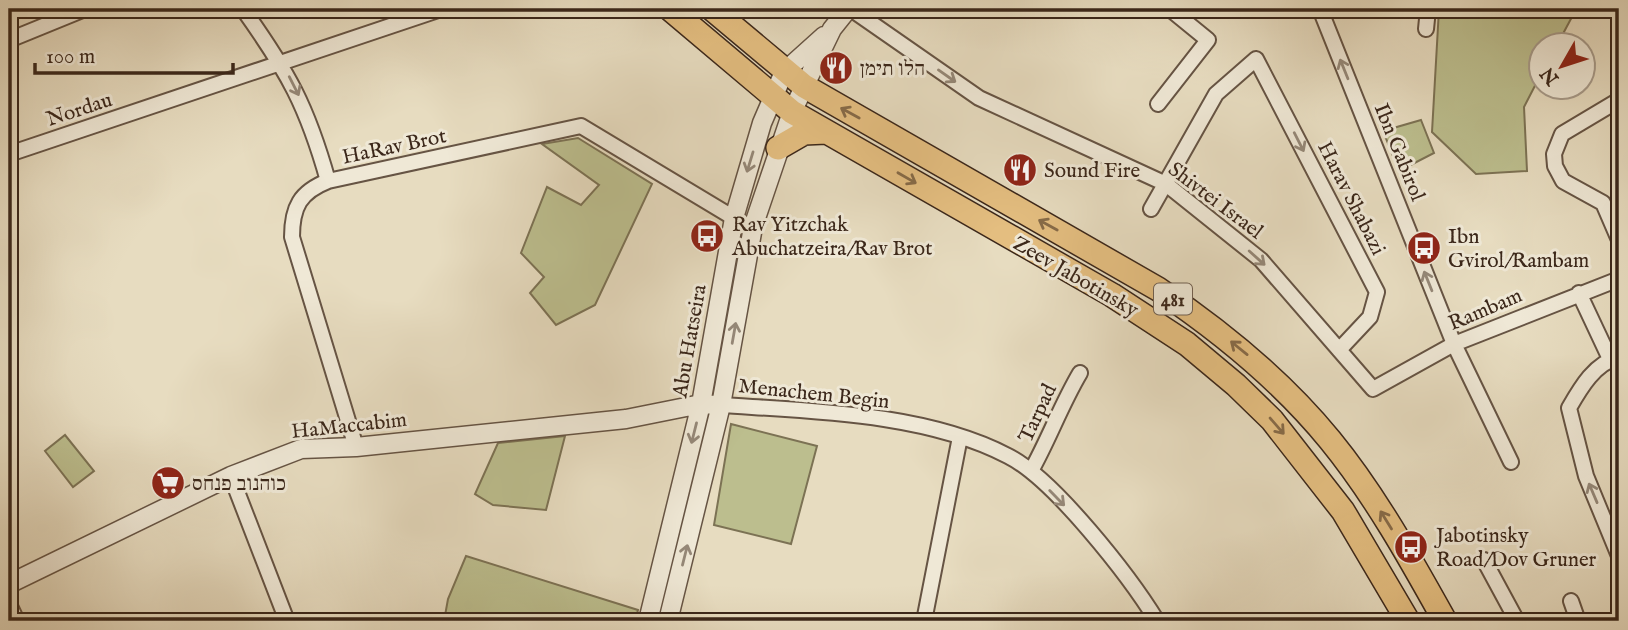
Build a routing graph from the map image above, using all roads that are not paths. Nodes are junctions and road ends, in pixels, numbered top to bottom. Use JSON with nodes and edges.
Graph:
{"nodes":[{"id":1,"x":85,"y":9,"type":"edge"},
{"id":2,"x":243,"y":9,"type":"edge"},
{"id":3,"x":441,"y":9,"type":"edge"},
{"id":4,"x":670,"y":9,"type":"edge"},
{"id":5,"x":712,"y":9,"type":"edge"},
{"id":6,"x":850,"y":9,"type":"edge"},
{"id":7,"x":1170,"y":9,"type":"edge"},
{"id":8,"x":1320,"y":9,"type":"edge"},
{"id":9,"x":1428,"y":9,"type":"edge"},
{"id":10,"x":832,"y":29,"type":"junction"},
{"id":11,"x":1426,"y":29,"type":"dead end"},
{"id":12,"x":9,"y":40,"type":"edge"},
{"id":13,"x":282,"y":64,"type":"junction"},
{"id":14,"x":784,"y":72,"type":"junction"},
{"id":15,"x":804,"y":86,"type":"junction"},
{"id":16,"x":771,"y":97,"type":"junction"},
{"id":17,"x":1619,"y":100,"type":"edge"},
{"id":18,"x":1158,"y":104,"type":"dead end"},
{"id":19,"x":792,"y":112,"type":"junction"},
{"id":20,"x":826,"y":132,"type":"junction"},
{"id":21,"x":778,"y":148,"type":"junction"},
{"id":22,"x":9,"y":154,"type":"edge"},
{"id":23,"x":328,"y":181,"type":"junction"},
{"id":24,"x":1166,"y":184,"type":"junction"},
{"id":25,"x":1151,"y":209,"type":"dead end"},
{"id":26,"x":734,"y":218,"type":"junction"},
{"id":27,"x":1619,"y":240,"type":"edge"},
{"id":28,"x":1619,"y":279,"type":"edge"},
{"id":29,"x":1579,"y":293,"type":"junction"},
{"id":30,"x":1454,"y":344,"type":"junction"},
{"id":31,"x":1339,"y":350,"type":"junction"},
{"id":32,"x":1615,"y":358,"type":"edge"},
{"id":33,"x":1080,"y":373,"type":"dead end"},
{"id":34,"x":1373,"y":389,"type":"joint"},
{"id":35,"x":701,"y":404,"type":"junction"},
{"id":36,"x":721,"y":405,"type":"junction"},
{"id":37,"x":960,"y":437,"type":"junction"},
{"id":38,"x":356,"y":447,"type":"junction"},
{"id":39,"x":1511,"y":462,"type":"dead end"},
{"id":40,"x":1031,"y":471,"type":"junction"},
{"id":41,"x":231,"y":475,"type":"junction"},
{"id":42,"x":1619,"y":556,"type":"edge"},
{"id":43,"x":1484,"y":560,"type":"dead end"},
{"id":44,"x":9,"y":584,"type":"edge"},
{"id":45,"x":1571,"y":601,"type":"dead end"},
{"id":46,"x":9,"y":604,"type":"edge"},
{"id":47,"x":17,"y":621,"type":"edge"},
{"id":48,"x":287,"y":621,"type":"edge"},
{"id":49,"x":648,"y":621,"type":"edge"},
{"id":50,"x":668,"y":621,"type":"edge"},
{"id":51,"x":924,"y":621,"type":"edge"},
{"id":52,"x":1157,"y":621,"type":"edge"},
{"id":53,"x":1408,"y":621,"type":"edge"},
{"id":54,"x":1445,"y":621,"type":"edge"},
{"id":55,"x":1517,"y":621,"type":"edge"},
{"id":56,"x":1578,"y":621,"type":"edge"}],
"edges":[{"from":1,"to":12,"type":"street"},
{"from":2,"to":13,"type":"street"},
{"from":3,"to":13,"type":"street","name":"Nordau"},
{"from":4,"to":16,"type":"main road","name":"Zeev Jabotinsky","number":"481"},
{"from":5,"to":14,"type":"main road","name":"Zeev Jabotinsky","number":"481"},
{"from":6,"to":10,"type":"street"},
{"from":6,"to":24,"type":"street","name":"Shivtei Israel","one_way":true},
{"from":7,"to":18,"type":"street"},
{"from":30,"to":8,"type":"street","name":"Ibn Gabirol","one_way":true},
{"from":9,"to":11,"type":"street"},
{"from":10,"to":14,"type":"street"},
{"from":10,"to":15,"type":"street","name":"Abu Hatseira"},
{"from":13,"to":22,"type":"street","name":"Nordau"},
{"from":13,"to":23,"type":"street","one_way":true},
{"from":14,"to":15,"type":"main road","name":"Zeev Jabotinsky","number":"481"},
{"from":14,"to":16,"type":"street","name":"Abu Hatseira"},
{"from":15,"to":19,"type":"street","name":"Abu Hatseira"},
{"from":54,"to":15,"type":"main road","name":"Zeev Jabotinsky","number":"481","one_way":true},
{"from":16,"to":19,"type":"main road","name":"Zeev Jabotinsky","number":"481"},
{"from":16,"to":26,"type":"street","name":"Abu Hatseira","one_way":true},
{"from":17,"to":27,"type":"street"},
{"from":19,"to":20,"type":"main road","name":"Zeev Jabotinsky","number":"481"},
{"from":19,"to":21,"type":"street","name":"Abu Hatseira"},
{"from":20,"to":21,"type":"main road"},
{"from":20,"to":53,"type":"main road","name":"Zeev Jabotinsky","number":"481","one_way":true},
{"from":36,"to":21,"type":"street","name":"Abu Hatseira","one_way":true},
{"from":23,"to":26,"type":"street","name":"HaRav Brot"},
{"from":23,"to":38,"type":"street","name":"HaRav Brot"},
{"from":24,"to":25,"type":"street"},
{"from":24,"to":31,"type":"street","name":"Shivtei Israel","one_way":true},
{"from":24,"to":31,"type":"street","name":"Harav Shabazi","one_way":true},
{"from":26,"to":35,"type":"street","name":"Abu Hatseira"},
{"from":28,"to":29,"type":"street","name":"Rambam"},
{"from":29,"to":30,"type":"street","name":"Rambam"},
{"from":29,"to":32,"type":"street"},
{"from":30,"to":34,"type":"street","name":"Rambam"},
{"from":30,"to":39,"type":"street","name":"Ibn Gabirol"},
{"from":31,"to":34,"type":"street","name":"Shivtei Israel"},
{"from":42,"to":32,"type":"street","one_way":true},
{"from":33,"to":40,"type":"street","name":"Tarpad"},
{"from":35,"to":36,"type":"street","name":"HaMaccabim"},
{"from":35,"to":38,"type":"street","name":"HaMaccabim"},
{"from":35,"to":49,"type":"street","name":"Abu Hatseira","one_way":true},
{"from":36,"to":37,"type":"street","name":"Menachem Begin"},
{"from":50,"to":36,"type":"street","name":"Abu Hatseira","one_way":true},
{"from":37,"to":40,"type":"street","name":"Menachem Begin"},
{"from":37,"to":51,"type":"street"},
{"from":38,"to":41,"type":"street","name":"HaMaccabim"},
{"from":40,"to":52,"type":"street","name":"Menachem Begin","one_way":true},
{"from":41,"to":44,"type":"street","name":"HaMaccabim"},
{"from":41,"to":48,"type":"street"},
{"from":43,"to":55,"type":"street"},
{"from":45,"to":56,"type":"street"},
{"from":46,"to":47,"type":"street"}]}
